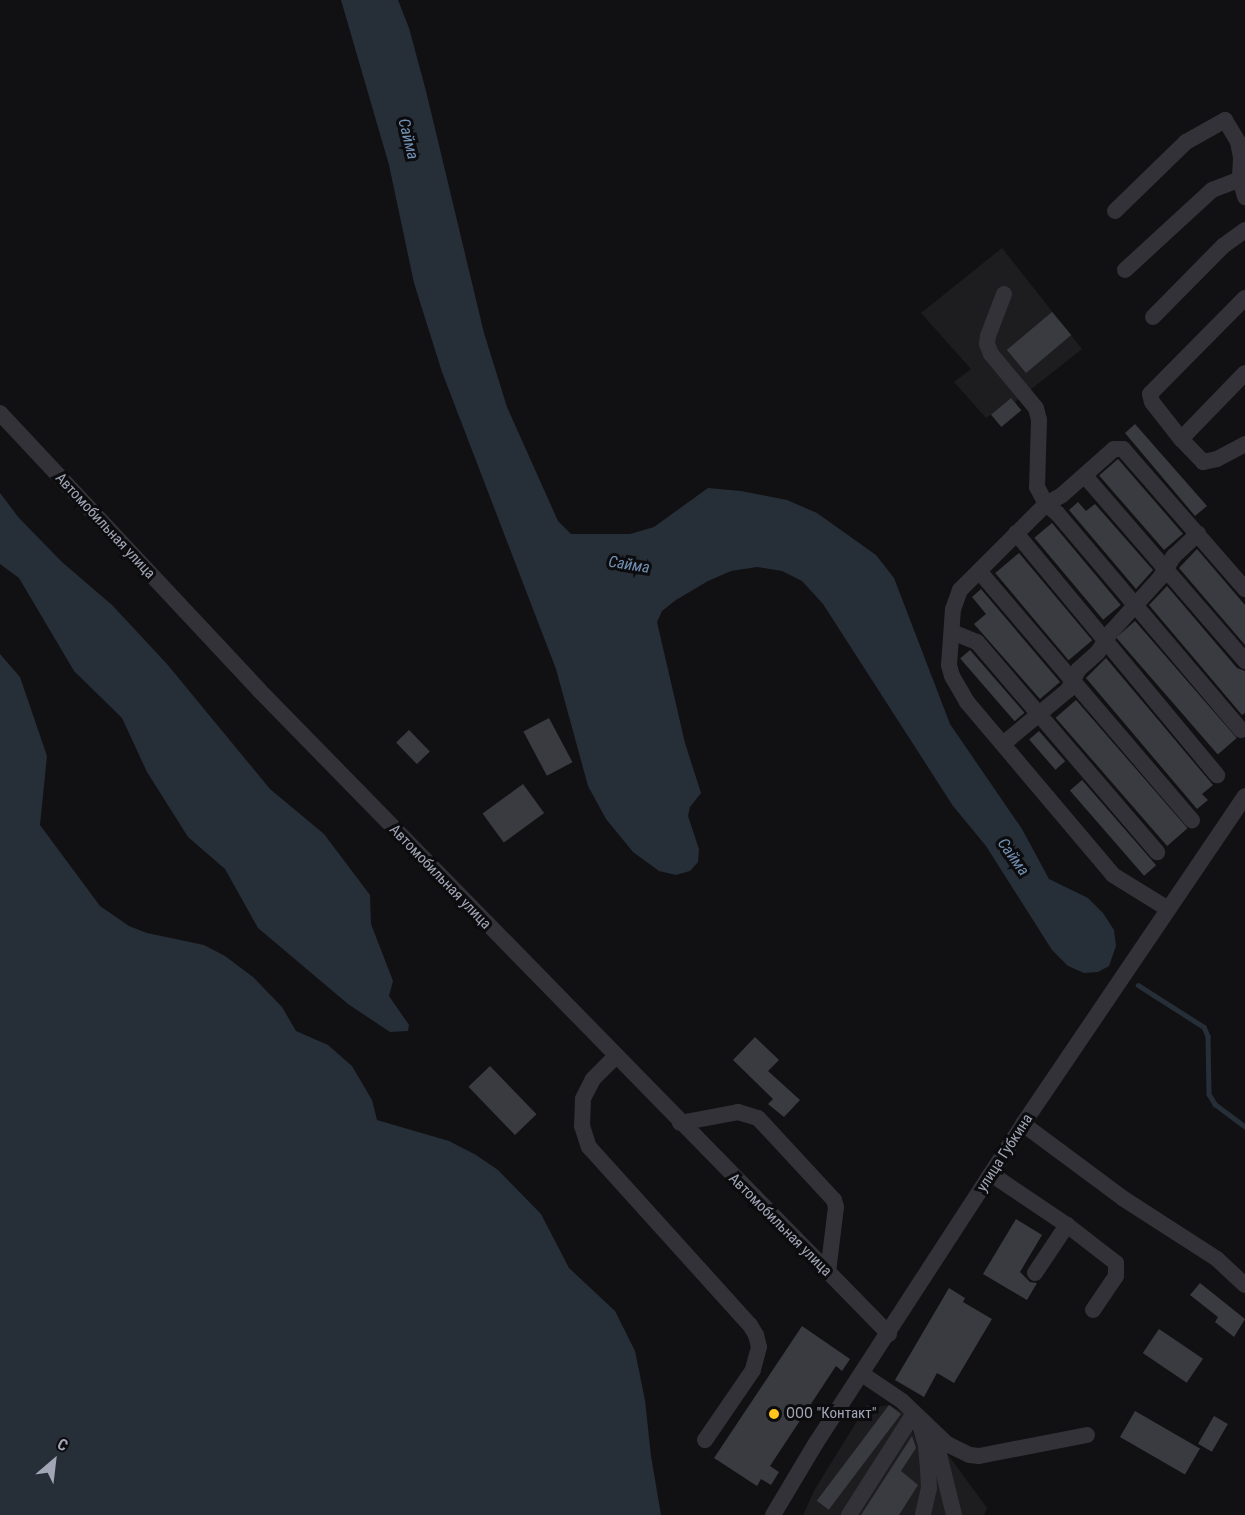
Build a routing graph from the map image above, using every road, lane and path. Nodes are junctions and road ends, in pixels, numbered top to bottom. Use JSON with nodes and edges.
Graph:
{"nodes":[{"id":1,"x":1240,"y":179,"type":"junction"},
{"id":2,"x":1245,"y":197,"type":"edge"},
{"id":3,"x":1115,"y":211,"type":"dead end"},
{"id":4,"x":1245,"y":230,"type":"edge"},
{"id":5,"x":1125,"y":270,"type":"dead end"},
{"id":6,"x":1004,"y":294,"type":"dead end"},
{"id":7,"x":1245,"y":298,"type":"edge"},
{"id":8,"x":1153,"y":317,"type":"dead end"},
{"id":9,"x":1245,"y":373,"type":"edge"},
{"id":10,"x":0,"y":413,"type":"edge"},
{"id":11,"x":1181,"y":439,"type":"junction"},
{"id":12,"x":1245,"y":444,"type":"edge"},
{"id":13,"x":1085,"y":476,"type":"junction"},
{"id":14,"x":1046,"y":504,"type":"junction"},
{"id":15,"x":1016,"y":533,"type":"junction"},
{"id":16,"x":1198,"y":534,"type":"junction"},
{"id":17,"x":1165,"y":569,"type":"junction"},
{"id":18,"x":979,"y":570,"type":"junction"},
{"id":19,"x":1245,"y":589,"type":"edge"},
{"id":20,"x":1135,"y":605,"type":"junction"},
{"id":21,"x":952,"y":632,"type":"junction"},
{"id":22,"x":1105,"y":641,"type":"junction"},
{"id":23,"x":1245,"y":661,"type":"edge"},
{"id":24,"x":1073,"y":681,"type":"junction"},
{"id":25,"x":1039,"y":714,"type":"junction"},
{"id":26,"x":1241,"y":730,"type":"dead end"},
{"id":27,"x":1003,"y":744,"type":"junction"},
{"id":28,"x":1216,"y":775,"type":"dead end"},
{"id":29,"x":1245,"y":796,"type":"edge"},
{"id":30,"x":1192,"y":820,"type":"dead end"},
{"id":31,"x":1157,"y":852,"type":"dead end"},
{"id":32,"x":1168,"y":909,"type":"junction"},
{"id":33,"x":615,"y":1057,"type":"junction"},
{"id":34,"x":680,"y":1123,"type":"junction"},
{"id":35,"x":1023,"y":1124,"type":"junction"},
{"id":36,"x":991,"y":1174,"type":"junction"},
{"id":37,"x":1067,"y":1226,"type":"junction"},
{"id":38,"x":828,"y":1272,"type":"junction"},
{"id":39,"x":1035,"y":1273,"type":"dead end"},
{"id":40,"x":1245,"y":1285,"type":"edge"},
{"id":41,"x":1093,"y":1310,"type":"dead end"},
{"id":42,"x":888,"y":1334,"type":"junction"},
{"id":43,"x":862,"y":1374,"type":"junction"},
{"id":44,"x":915,"y":1413,"type":"junction"},
{"id":45,"x":934,"y":1434,"type":"junction"},
{"id":46,"x":1087,"y":1435,"type":"dead end"},
{"id":47,"x":705,"y":1440,"type":"dead end"},
{"id":48,"x":773,"y":1515,"type":"edge"},
{"id":49,"x":849,"y":1515,"type":"edge"},
{"id":50,"x":922,"y":1515,"type":"edge"},
{"id":51,"x":954,"y":1515,"type":"edge"}],
"edges":[{"from":1,"to":2,"type":"street"},
{"from":1,"to":3,"type":"street"},
{"from":1,"to":5,"type":"street"},
{"from":4,"to":8,"type":"street"},
{"from":6,"to":14,"type":"street"},
{"from":7,"to":11,"type":"street"},
{"from":9,"to":11,"type":"street"},
{"from":10,"to":33,"type":"street","name":"Автомобильная улица"},
{"from":11,"to":12,"type":"street"},
{"from":13,"to":14,"type":"street"},
{"from":13,"to":16,"type":"street"},
{"from":13,"to":17,"type":"street"},
{"from":14,"to":15,"type":"street"},
{"from":14,"to":20,"type":"street"},
{"from":15,"to":18,"type":"street"},
{"from":15,"to":22,"type":"street"},
{"from":16,"to":17,"type":"street"},
{"from":16,"to":19,"type":"street"},
{"from":17,"to":20,"type":"street"},
{"from":17,"to":23,"type":"street"},
{"from":18,"to":21,"type":"street"},
{"from":18,"to":24,"type":"street"},
{"from":20,"to":22,"type":"street"},
{"from":20,"to":26,"type":"street"},
{"from":21,"to":25,"type":"street"},
{"from":21,"to":27,"type":"street"},
{"from":22,"to":24,"type":"street"},
{"from":22,"to":28,"type":"street"},
{"from":24,"to":25,"type":"street"},
{"from":24,"to":30,"type":"street"},
{"from":25,"to":27,"type":"street"},
{"from":25,"to":31,"type":"street"},
{"from":27,"to":32,"type":"street"},
{"from":29,"to":32,"type":"street","name":"улица Губкина"},
{"from":32,"to":35,"type":"street","name":"улица Губкина"},
{"from":33,"to":34,"type":"street","name":"Автомобильная улица"},
{"from":33,"to":47,"type":"street"},
{"from":34,"to":38,"type":"street","name":"Автомобильная улица"},
{"from":34,"to":38,"type":"street"},
{"from":35,"to":36,"type":"street","name":"улица Губкина"},
{"from":35,"to":40,"type":"street"},
{"from":36,"to":37,"type":"street"},
{"from":36,"to":42,"type":"street","name":"улица Губкина"},
{"from":37,"to":39,"type":"street"},
{"from":37,"to":41,"type":"street"},
{"from":38,"to":42,"type":"street","name":"Автомобильная улица"},
{"from":42,"to":43,"type":"street","name":"улица Губкина"},
{"from":43,"to":44,"type":"street"},
{"from":43,"to":48,"type":"street","name":"улица Губкина"},
{"from":44,"to":45,"type":"street"},
{"from":44,"to":49,"type":"street"},
{"from":44,"to":50,"type":"street"},
{"from":45,"to":46,"type":"street"},
{"from":45,"to":51,"type":"street"}]}
